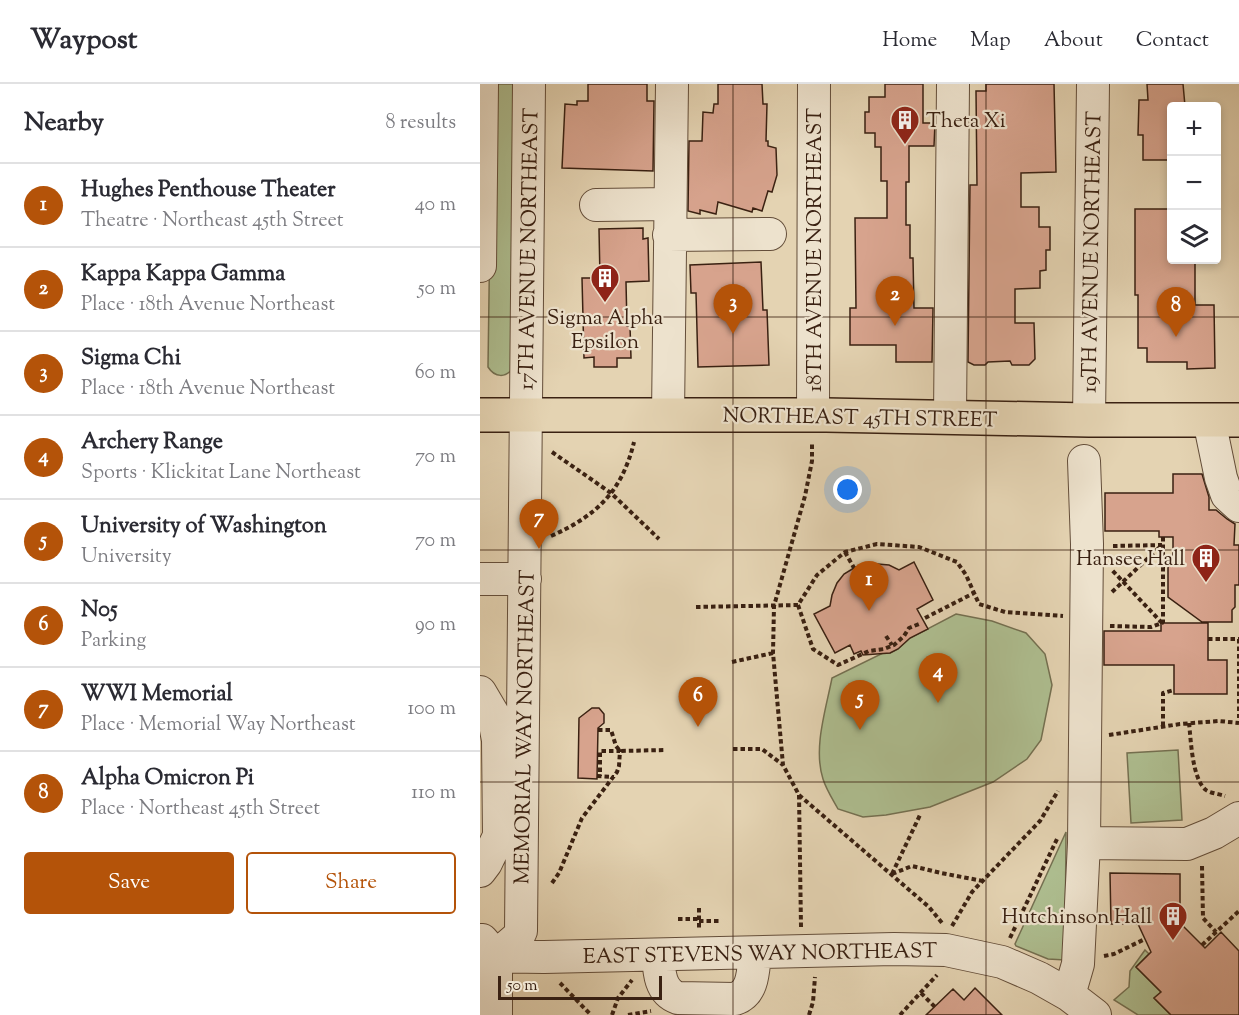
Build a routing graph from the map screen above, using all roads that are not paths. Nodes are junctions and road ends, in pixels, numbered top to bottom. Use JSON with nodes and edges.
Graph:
{"nodes":[{"id":1,"x":482,"y":84,"type":"edge"},
{"id":2,"x":530,"y":84,"type":"edge"},
{"id":3,"x":672,"y":84,"type":"edge"},
{"id":4,"x":814,"y":84,"type":"edge"},
{"id":5,"x":953,"y":84,"type":"edge"},
{"id":6,"x":1093,"y":84,"type":"edge"},
{"id":7,"x":596,"y":205,"type":"dead end"},
{"id":8,"x":669,"y":220,"type":"junction"},
{"id":9,"x":770,"y":234,"type":"dead end"},
{"id":10,"x":480,"y":266,"type":"edge"},
{"id":11,"x":480,"y":415,"type":"edge"},
{"id":12,"x":527,"y":415,"type":"junction"},
{"id":13,"x":668,"y":415,"type":"junction"},
{"id":14,"x":950,"y":417,"type":"junction"},
{"id":15,"x":1089,"y":420,"type":"junction"},
{"id":16,"x":1224,"y":420,"type":"edge"},
{"id":17,"x":813,"y":429,"type":"junction"},
{"id":18,"x":1084,"y":461,"type":"dead end"},
{"id":19,"x":1239,"y":506,"type":"edge"},
{"id":20,"x":480,"y":579,"type":"edge"},
{"id":21,"x":525,"y":579,"type":"junction"},
{"id":22,"x":480,"y":692,"type":"edge"},
{"id":23,"x":1235,"y":810,"type":"edge"},
{"id":24,"x":1071,"y":841,"type":"junction"},
{"id":25,"x":480,"y":871,"type":"edge"},
{"id":26,"x":485,"y":950,"type":"edge"},
{"id":27,"x":755,"y":953,"type":"junction"},
{"id":28,"x":658,"y":955,"type":"junction"},
{"id":29,"x":1069,"y":995,"type":"junction"},
{"id":30,"x":496,"y":1015,"type":"edge"},
{"id":31,"x":1095,"y":1015,"type":"edge"}],
"edges":[{"from":1,"to":10,"type":"street"},
{"from":2,"to":12,"type":"street","name":"17TH AVENUE NORTHEAST"},
{"from":3,"to":8,"type":"street"},
{"from":4,"to":17,"type":"street","name":"18TH AVENUE NORTHEAST"},
{"from":5,"to":14,"type":"street"},
{"from":6,"to":15,"type":"street","name":"19TH AVENUE NORTHEAST"},
{"from":7,"to":8,"type":"street"},
{"from":8,"to":9,"type":"street"},
{"from":8,"to":13,"type":"street"},
{"from":11,"to":12,"type":"main road","name":"NORTHEAST 45TH STREET"},
{"from":12,"to":13,"type":"main road","name":"NORTHEAST 45TH STREET"},
{"from":12,"to":21,"type":"street","name":"MEMORIAL WAY NORTHEAST"},
{"from":13,"to":17,"type":"main road","name":"NORTHEAST 45TH STREET"},
{"from":14,"to":15,"type":"main road","name":"NORTHEAST 45TH STREET"},
{"from":14,"to":17,"type":"main road","name":"NORTHEAST 45TH STREET"},
{"from":15,"to":16,"type":"main road","name":"NORTHEAST 45TH STREET"},
{"from":16,"to":19,"type":"street"},
{"from":18,"to":24,"type":"street"},
{"from":20,"to":21,"type":"street"},
{"from":21,"to":26,"type":"street","name":"MEMORIAL WAY NORTHEAST"},
{"from":22,"to":25,"type":"street"},
{"from":23,"to":24,"type":"street"},
{"from":24,"to":29,"type":"street"},
{"from":26,"to":28,"type":"street","name":"EAST STEVENS WAY NORTHEAST"},
{"from":26,"to":30,"type":"street"},
{"from":27,"to":28,"type":"street","name":"EAST STEVENS WAY NORTHEAST"},
{"from":27,"to":28,"type":"street"},
{"from":27,"to":29,"type":"street","name":"EAST STEVENS WAY NORTHEAST"},
{"from":29,"to":31,"type":"street","name":"EAST STEVENS WAY NORTHEAST"}]}
